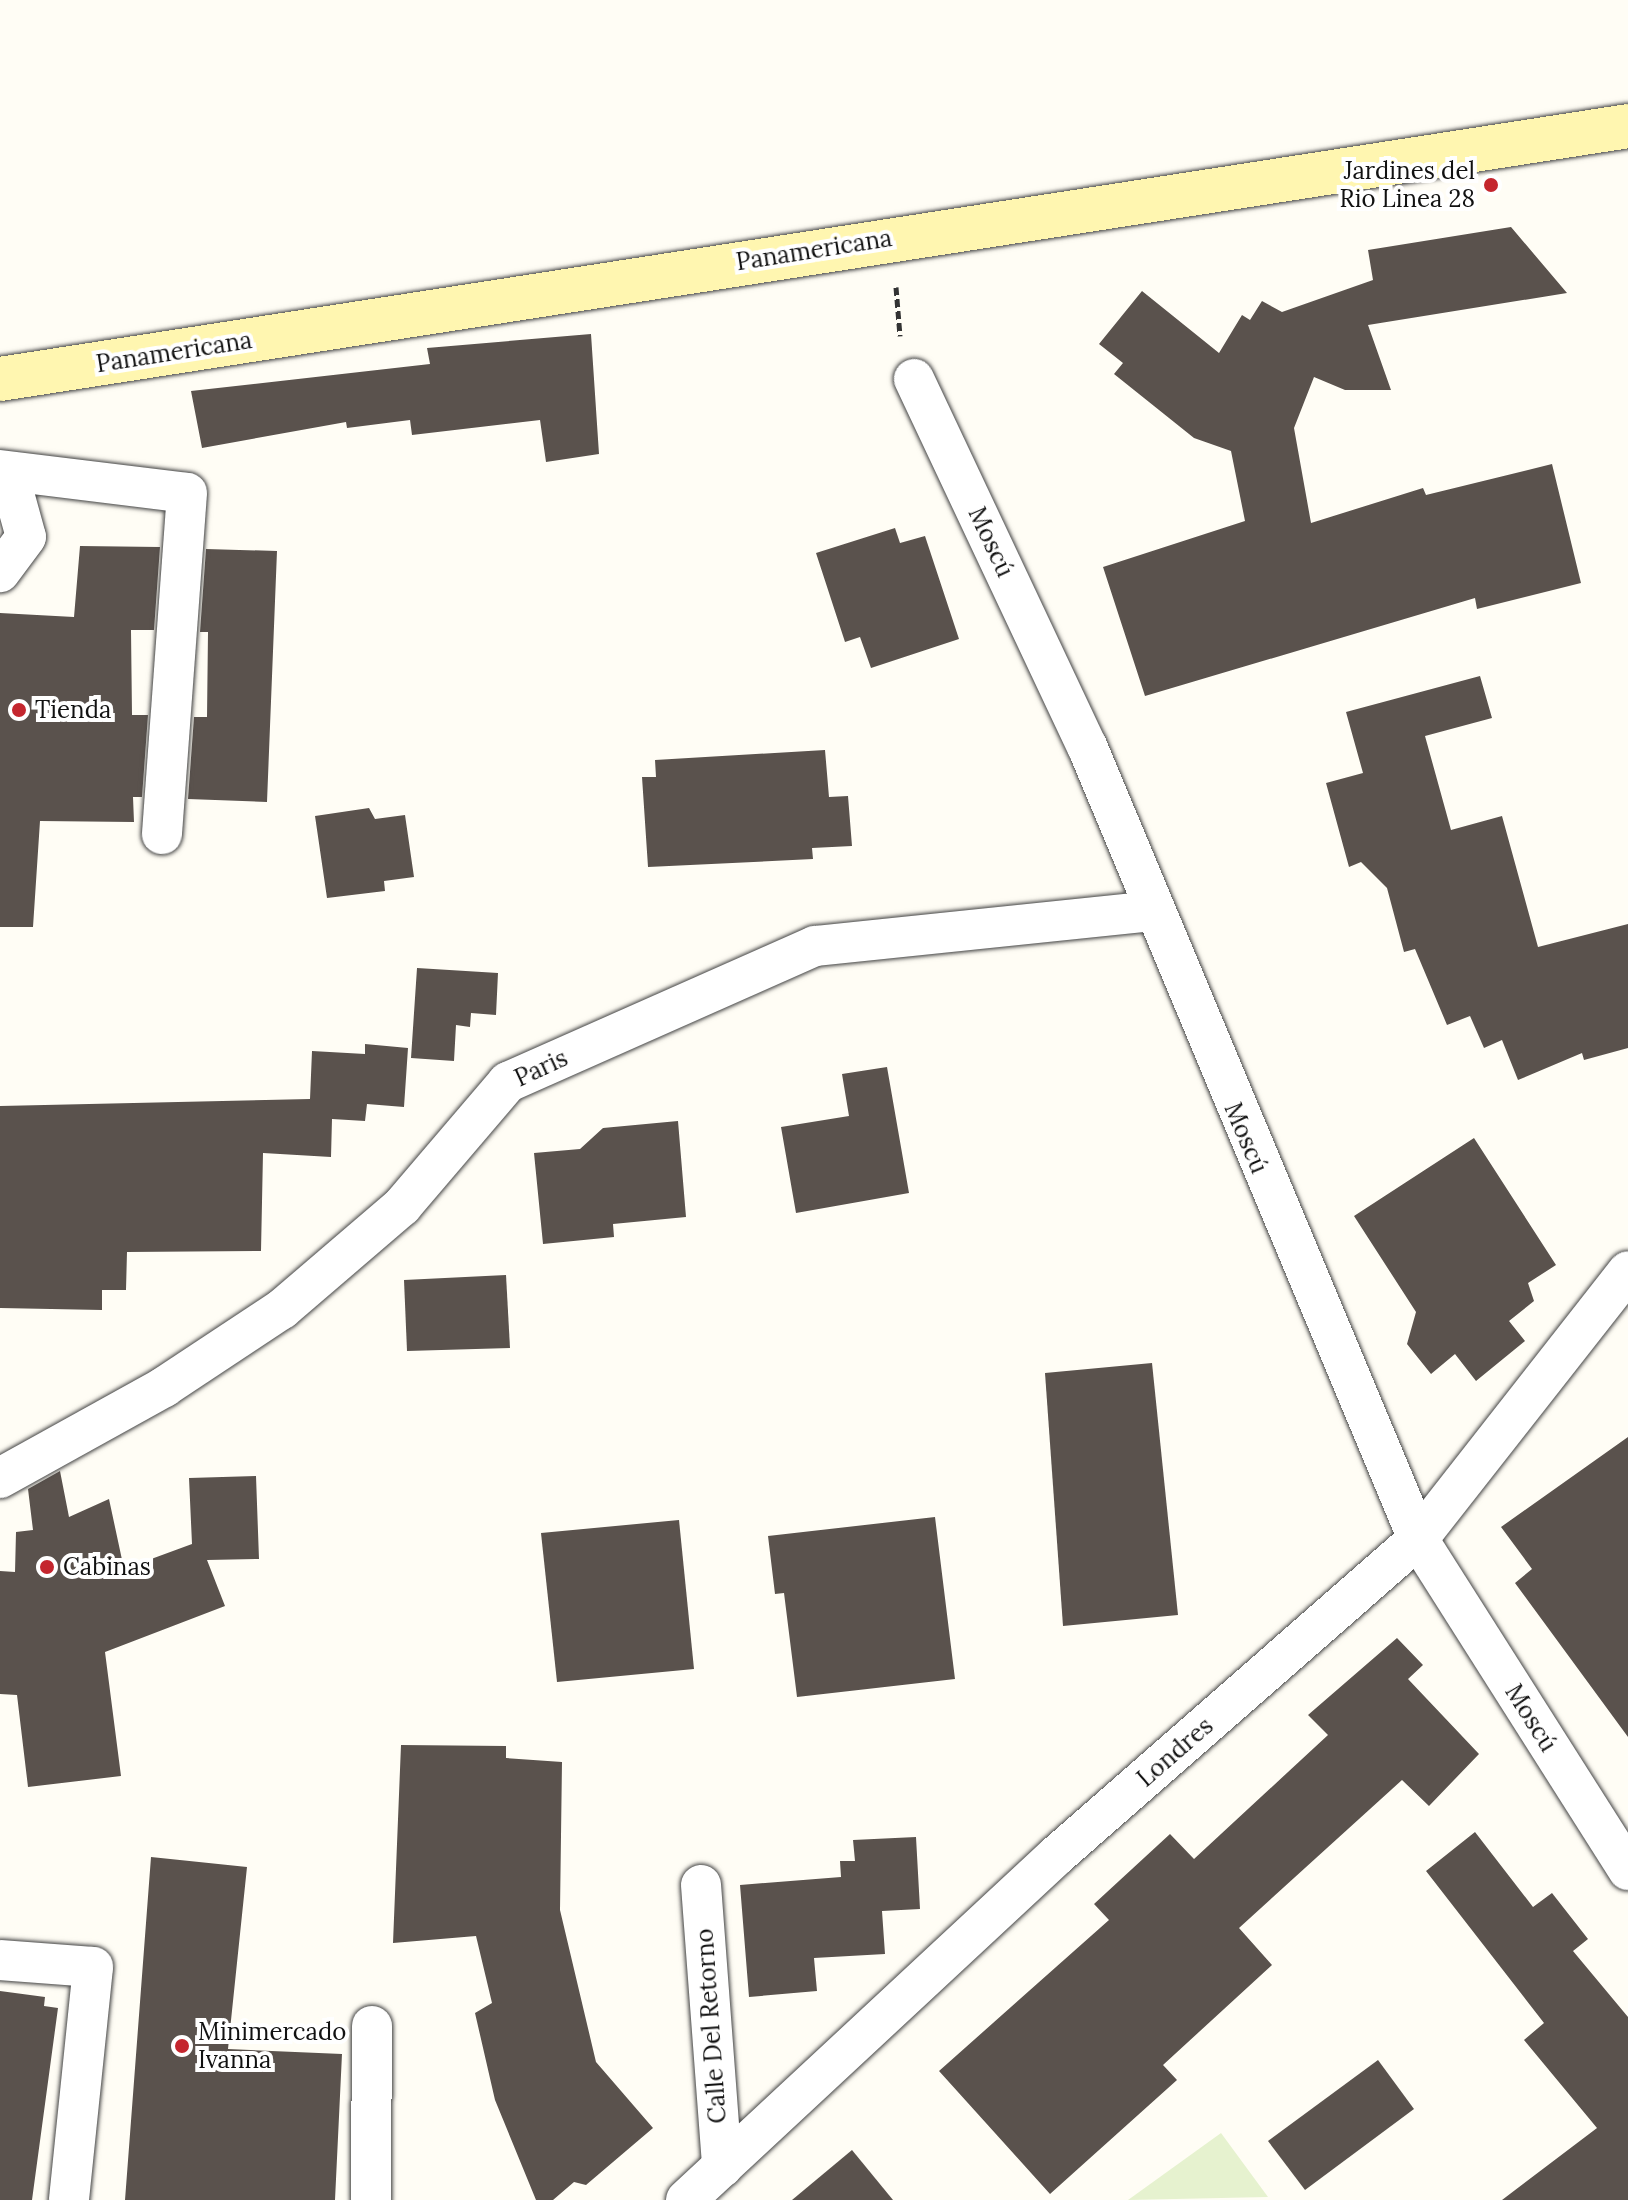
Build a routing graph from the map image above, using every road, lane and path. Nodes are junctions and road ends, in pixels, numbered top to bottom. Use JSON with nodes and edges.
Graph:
{"nodes":[{"id":1,"x":1628,"y":126,"type":"edge"},
{"id":2,"x":884,"y":238,"type":"junction"},
{"id":3,"x":0,"y":379,"type":"edge"},
{"id":4,"x":914,"y":379,"type":"joint"},
{"id":5,"x":0,"y":470,"type":"edge"},
{"id":6,"x":0,"y":478,"type":"edge"},
{"id":7,"x":0,"y":572,"type":"edge"},
{"id":8,"x":162,"y":834,"type":"dead end"},
{"id":9,"x":1151,"y":911,"type":"junction"},
{"id":10,"x":1628,"y":1271,"type":"edge"},
{"id":11,"x":0,"y":1478,"type":"edge"},
{"id":12,"x":1418,"y":1539,"type":"junction"},
{"id":13,"x":1628,"y":1870,"type":"edge"},
{"id":14,"x":701,"y":1885,"type":"dead end"},
{"id":15,"x":0,"y":1960,"type":"edge"},
{"id":16,"x":372,"y":2026,"type":"dead end"},
{"id":17,"x":722,"y":2167,"type":"junction"},
{"id":18,"x":69,"y":2200,"type":"edge"},
{"id":19,"x":371,"y":2200,"type":"edge"},
{"id":20,"x":686,"y":2200,"type":"edge"}],
"edges":[{"from":1,"to":2,"type":"main road","name":"Panamericana"},
{"from":2,"to":3,"type":"main road","name":"Panamericana"},
{"from":2,"to":4,"type":"path"},
{"from":4,"to":9,"type":"street","name":"Moscú"},
{"from":5,"to":8,"type":"street"},
{"from":6,"to":7,"type":"street"},
{"from":9,"to":11,"type":"street","name":"Paris"},
{"from":9,"to":12,"type":"street","name":"Moscú"},
{"from":10,"to":12,"type":"street","name":"Londres"},
{"from":12,"to":13,"type":"street","name":"Moscú"},
{"from":12,"to":17,"type":"street","name":"Londres"},
{"from":14,"to":17,"type":"street","name":"Calle Del Retorno"},
{"from":15,"to":18,"type":"street"},
{"from":16,"to":19,"type":"street"},
{"from":17,"to":20,"type":"street","name":"Londres"}]}
